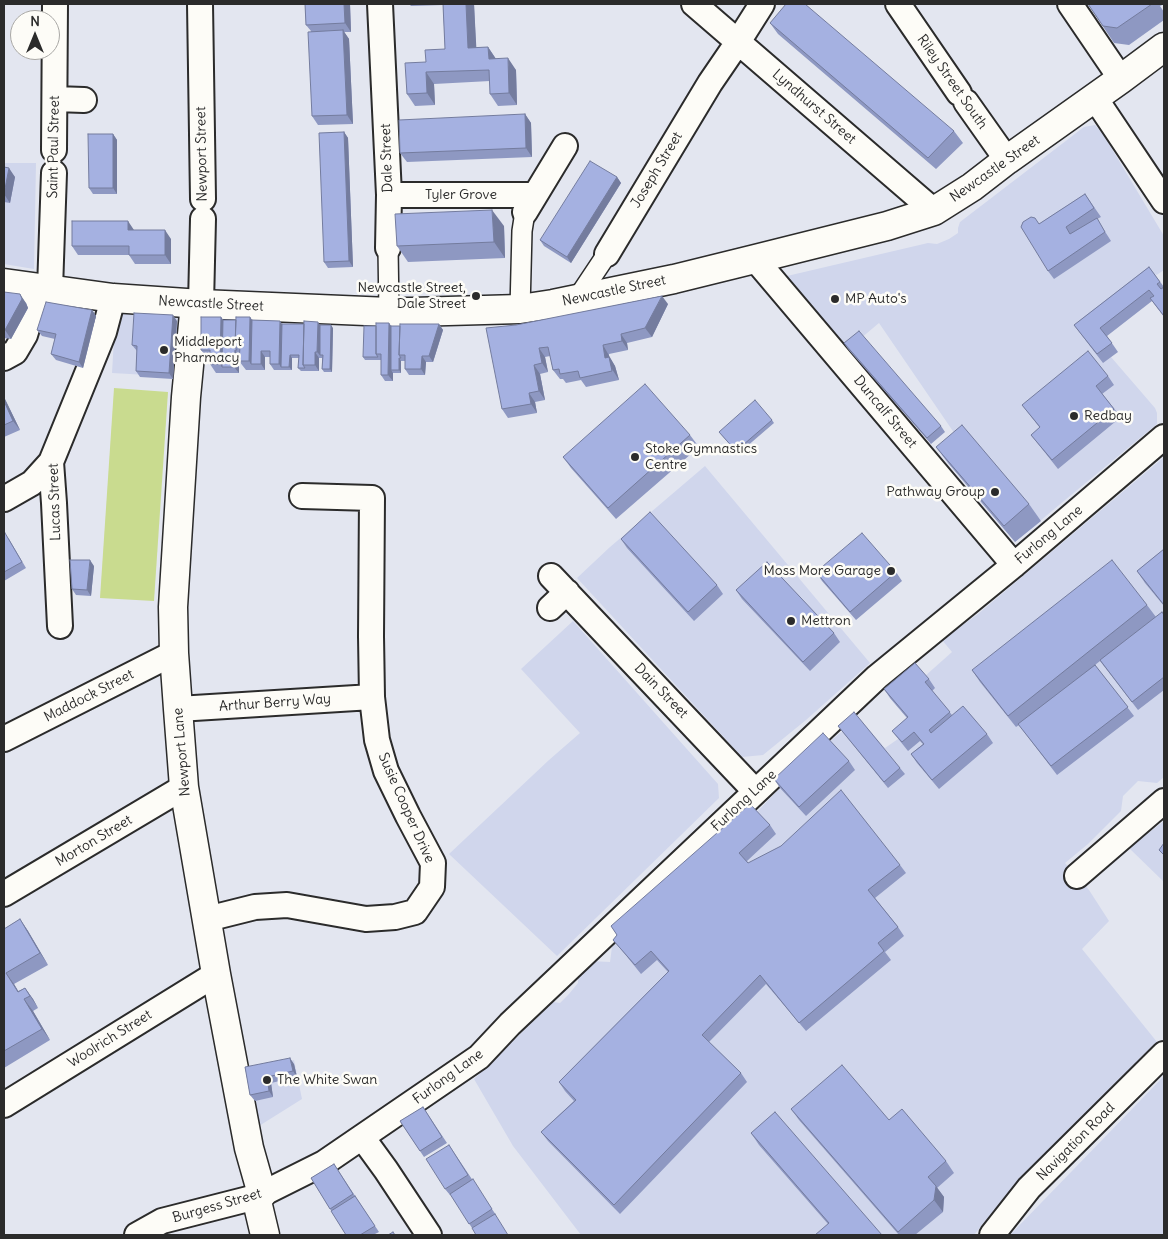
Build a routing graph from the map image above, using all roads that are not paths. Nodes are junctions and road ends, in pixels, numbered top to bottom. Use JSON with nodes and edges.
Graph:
{"nodes":[{"id":1,"x":55,"y":4,"type":"edge"},
{"id":2,"x":200,"y":4,"type":"edge"},
{"id":3,"x":380,"y":4,"type":"edge"},
{"id":4,"x":694,"y":4,"type":"edge"},
{"id":5,"x":762,"y":4,"type":"edge"},
{"id":6,"x":898,"y":4,"type":"edge"},
{"id":7,"x":1070,"y":4,"type":"edge"},
{"id":8,"x":738,"y":42,"type":"junction"},
{"id":9,"x":1164,"y":47,"type":"edge"},
{"id":10,"x":1121,"y":79,"type":"junction"},
{"id":11,"x":1095,"y":98,"type":"junction"},
{"id":12,"x":55,"y":99,"type":"junction"},
{"id":13,"x":84,"y":100,"type":"dead end"},
{"id":14,"x":565,"y":146,"type":"dead end"},
{"id":15,"x":1007,"y":160,"type":"junction"},
{"id":16,"x":389,"y":195,"type":"junction"},
{"id":17,"x":1164,"y":201,"type":"edge"},
{"id":18,"x":529,"y":203,"type":"junction"},
{"id":19,"x":934,"y":211,"type":"junction"},
{"id":20,"x":388,"y":248,"type":"joint"},
{"id":21,"x":607,"y":254,"type":"joint"},
{"id":22,"x":755,"y":260,"type":"junction"},
{"id":23,"x":4,"y":284,"type":"edge"},
{"id":24,"x":45,"y":289,"type":"junction"},
{"id":25,"x":113,"y":298,"type":"junction"},
{"id":26,"x":577,"y":299,"type":"junction"},
{"id":27,"x":198,"y":304,"type":"junction"},
{"id":28,"x":520,"y":309,"type":"junction"},
{"id":29,"x":389,"y":312,"type":"junction"},
{"id":30,"x":4,"y":358,"type":"edge"},
{"id":31,"x":1164,"y":437,"type":"edge"},
{"id":32,"x":51,"y":462,"type":"junction"},
{"id":33,"x":302,"y":496,"type":"dead end"},
{"id":34,"x":4,"y":499,"type":"edge"},
{"id":35,"x":1014,"y":565,"type":"junction"},
{"id":36,"x":550,"y":608,"type":"dead end"},
{"id":37,"x":60,"y":626,"type":"dead end"},
{"id":38,"x":174,"y":653,"type":"junction"},
{"id":39,"x":372,"y":697,"type":"junction"},
{"id":40,"x":178,"y":709,"type":"junction"},
{"id":41,"x":4,"y":739,"type":"edge"},
{"id":42,"x":184,"y":787,"type":"junction"},
{"id":43,"x":755,"y":790,"type":"junction"},
{"id":44,"x":1164,"y":801,"type":"edge"},
{"id":45,"x":1077,"y":876,"type":"dead end"},
{"id":46,"x":4,"y":894,"type":"edge"},
{"id":47,"x":207,"y":919,"type":"junction"},
{"id":48,"x":216,"y":974,"type":"junction"},
{"id":49,"x":1164,"y":1054,"type":"edge"},
{"id":50,"x":4,"y":1105,"type":"edge"},
{"id":51,"x":362,"y":1137,"type":"junction"},
{"id":52,"x":324,"y":1163,"type":"joint"},
{"id":53,"x":259,"y":1196,"type":"junction"},
{"id":54,"x":137,"y":1235,"type":"edge"},
{"id":55,"x":265,"y":1235,"type":"edge"},
{"id":56,"x":429,"y":1235,"type":"edge"},
{"id":57,"x":992,"y":1235,"type":"edge"}],
"edges":[{"from":1,"to":12,"type":"street","name":"Saint Paul Street"},
{"from":2,"to":27,"type":"street","name":"Newport Street"},
{"from":3,"to":16,"type":"street","name":"Dale Street"},
{"from":4,"to":8,"type":"street","name":"Lyndhurst Street"},
{"from":5,"to":8,"type":"street","name":"Joseph Street"},
{"from":6,"to":15,"type":"street","name":"Riley Street South"},
{"from":7,"to":10,"type":"street"},
{"from":8,"to":19,"type":"street","name":"Lyndhurst Street"},
{"from":8,"to":21,"type":"street","name":"Joseph Street"},
{"from":9,"to":10,"type":"main road","name":"Newcastle Street"},
{"from":10,"to":11,"type":"main road","name":"Newcastle Street"},
{"from":11,"to":15,"type":"main road","name":"Newcastle Street"},
{"from":11,"to":17,"type":"street"},
{"from":12,"to":13,"type":"street"},
{"from":12,"to":24,"type":"street","name":"Saint Paul Street"},
{"from":14,"to":18,"type":"street"},
{"from":15,"to":19,"type":"main road","name":"Newcastle Street"},
{"from":16,"to":18,"type":"street","name":"Tyler Grove"},
{"from":16,"to":20,"type":"street","name":"Dale Street"},
{"from":18,"to":28,"type":"street"},
{"from":19,"to":22,"type":"main road","name":"Newcastle Street"},
{"from":20,"to":29,"type":"street","name":"Dale Street"},
{"from":21,"to":26,"type":"street","name":"Joseph Street"},
{"from":22,"to":26,"type":"main road","name":"Newcastle Street"},
{"from":22,"to":35,"type":"street","name":"Duncalf Street"},
{"from":23,"to":24,"type":"main road","name":"Newcastle Street"},
{"from":24,"to":25,"type":"main road","name":"Newcastle Street"},
{"from":24,"to":30,"type":"street","name":"Saint Paul Street"},
{"from":25,"to":27,"type":"main road","name":"Newcastle Street"},
{"from":25,"to":32,"type":"street","name":"Lucas Street"},
{"from":26,"to":28,"type":"main road","name":"Newcastle Street"},
{"from":27,"to":29,"type":"main road","name":"Newcastle Street"},
{"from":27,"to":38,"type":"main road","name":"Newport Lane"},
{"from":28,"to":29,"type":"main road","name":"Newcastle Street"},
{"from":31,"to":35,"type":"street","name":"Furlong Lane"},
{"from":32,"to":34,"type":"street"},
{"from":32,"to":37,"type":"street","name":"Lucas Street"},
{"from":33,"to":39,"type":"street","name":"Susie Cooper Drive"},
{"from":35,"to":43,"type":"street","name":"Furlong Lane"},
{"from":36,"to":43,"type":"street","name":"Dain Street"},
{"from":38,"to":40,"type":"main road","name":"Newport Lane"},
{"from":38,"to":41,"type":"street","name":"Maddock Street"},
{"from":39,"to":40,"type":"street","name":"Arthur Berry Way"},
{"from":39,"to":47,"type":"street","name":"Susie Cooper Drive"},
{"from":40,"to":42,"type":"main road","name":"Newport Lane"},
{"from":42,"to":46,"type":"street","name":"Morton Street"},
{"from":42,"to":47,"type":"main road","name":"Newport Lane"},
{"from":43,"to":51,"type":"street","name":"Furlong Lane"},
{"from":44,"to":45,"type":"street"},
{"from":47,"to":48,"type":"main road","name":"Newport Lane"},
{"from":48,"to":50,"type":"street","name":"Woolrich Street"},
{"from":48,"to":53,"type":"main road","name":"Newport Lane"},
{"from":49,"to":57,"type":"street","name":"Navigation Road"},
{"from":51,"to":52,"type":"street","name":"Furlong Lane"},
{"from":51,"to":56,"type":"street"},
{"from":52,"to":53,"type":"street","name":"Burgess Street"},
{"from":53,"to":54,"type":"street","name":"Burgess Street"},
{"from":53,"to":55,"type":"main road","name":"Newport Lane"}]}
